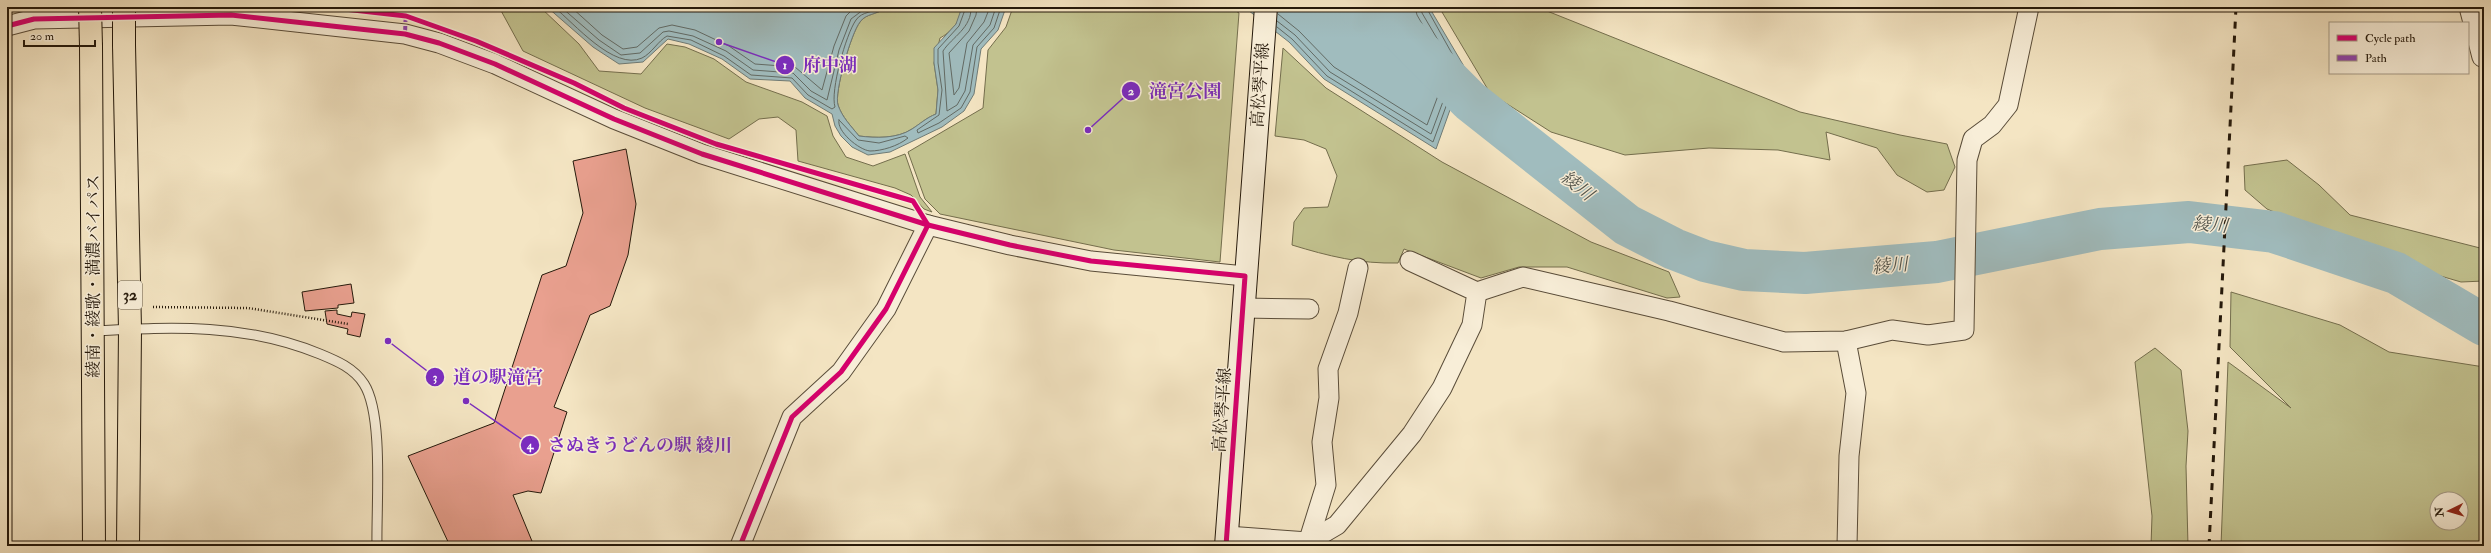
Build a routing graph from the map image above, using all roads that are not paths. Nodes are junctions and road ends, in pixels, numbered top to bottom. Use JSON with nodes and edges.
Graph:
{"nodes":[{"id":1,"x":90,"y":7,"type":"edge"},
{"id":2,"x":124,"y":7,"type":"edge"},
{"id":3,"x":1266,"y":7,"type":"edge"},
{"id":4,"x":2029,"y":7,"type":"edge"},
{"id":5,"x":2469,"y":7,"type":"edge"},
{"id":6,"x":7,"y":26,"type":"edge"},
{"id":7,"x":2482,"y":57,"type":"dead end"},
{"id":8,"x":928,"y":225,"type":"junction"},
{"id":9,"x":1410,"y":261,"type":"dead end"},
{"id":10,"x":1358,"y":268,"type":"dead end"},
{"id":11,"x":1245,"y":276,"type":"junction"},
{"id":12,"x":1477,"y":292,"type":"junction"},
{"id":13,"x":1243,"y":308,"type":"junction"},
{"id":14,"x":1309,"y":309,"type":"dead end"},
{"id":15,"x":130,"y":329,"type":"junction"},
{"id":16,"x":94,"y":331,"type":"junction"},
{"id":17,"x":1846,"y":341,"type":"junction"},
{"id":18,"x":1227,"y":541,"type":"edge"},
{"id":19,"x":1307,"y":544,"type":"edge"},
{"id":20,"x":94,"y":546,"type":"edge"},
{"id":21,"x":128,"y":546,"type":"edge"},
{"id":22,"x":377,"y":546,"type":"edge"},
{"id":23,"x":740,"y":546,"type":"edge"},
{"id":24,"x":1847,"y":546,"type":"edge"}],
"edges":[{"from":1,"to":16,"type":"highway","name":"綾南・綾歌・満濃バイパス","number":"32","bridge":true},
{"from":2,"to":15,"type":"highway","name":"綾南・綾歌・満濃バイパス","number":"32","bridge":true},
{"from":3,"to":11,"type":"main road","name":"高松琴平線"},
{"from":4,"to":17,"type":"street"},
{"from":5,"to":7,"type":"street"},
{"from":6,"to":8,"type":"street"},
{"from":8,"to":11,"type":"street"},
{"from":8,"to":23,"type":"street"},
{"from":9,"to":12,"type":"street"},
{"from":10,"to":19,"type":"street"},
{"from":11,"to":13,"type":"main road","name":"高松琴平線"},
{"from":12,"to":17,"type":"street"},
{"from":12,"to":19,"type":"street"},
{"from":13,"to":14,"type":"street"},
{"from":13,"to":18,"type":"main road","name":"高松琴平線"},
{"from":15,"to":16,"type":"lane"},
{"from":15,"to":21,"type":"highway","name":"綾南・綾歌・満濃バイパス","number":"32"},
{"from":15,"to":22,"type":"lane"},
{"from":16,"to":20,"type":"highway","name":"綾南・綾歌・満濃バイパス","number":"32"},
{"from":17,"to":24,"type":"street"},
{"from":18,"to":19,"type":"street"}]}
